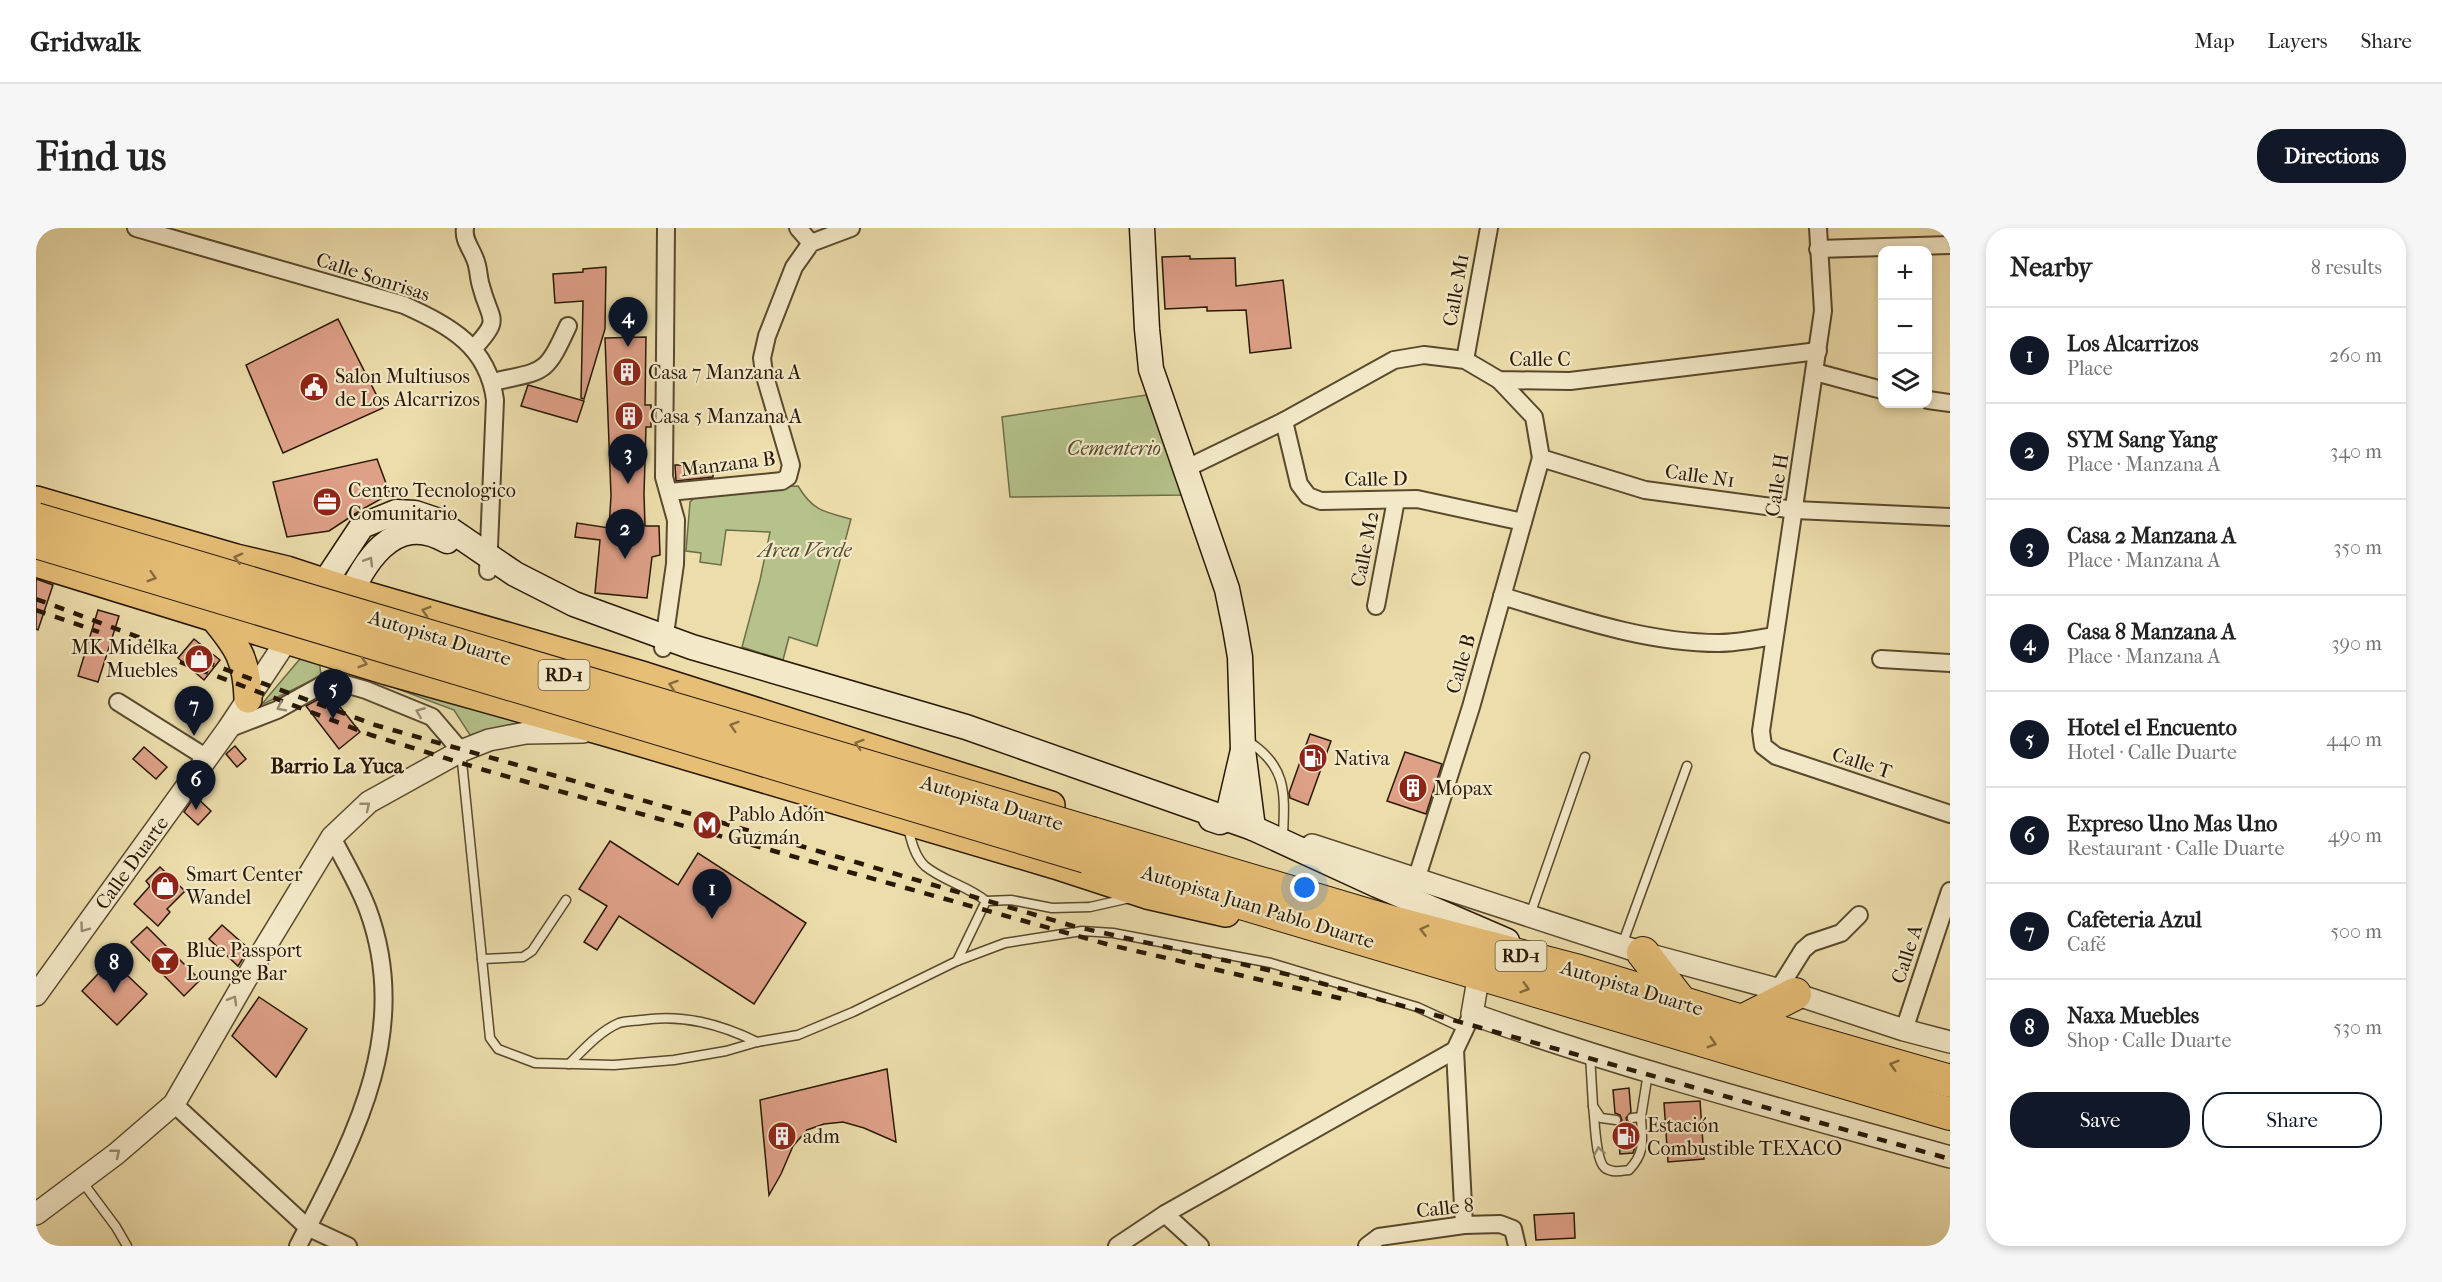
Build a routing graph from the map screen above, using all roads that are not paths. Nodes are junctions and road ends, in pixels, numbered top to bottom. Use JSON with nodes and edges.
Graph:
{"nodes":[{"id":1,"x":136,"y":228,"type":"edge"},
{"id":2,"x":465,"y":228,"type":"edge"},
{"id":3,"x":666,"y":228,"type":"edge"},
{"id":4,"x":798,"y":228,"type":"edge"},
{"id":5,"x":851,"y":228,"type":"edge"},
{"id":6,"x":1142,"y":228,"type":"edge"},
{"id":7,"x":1489,"y":228,"type":"edge"},
{"id":8,"x":1818,"y":228,"type":"edge"},
{"id":9,"x":811,"y":243,"type":"junction"},
{"id":10,"x":1950,"y":245,"type":"edge"},
{"id":11,"x":1818,"y":249,"type":"junction"},
{"id":12,"x":568,"y":326,"type":"dead end"},
{"id":13,"x":473,"y":349,"type":"junction"},
{"id":14,"x":1818,"y":351,"type":"junction"},
{"id":15,"x":1465,"y":360,"type":"junction"},
{"id":16,"x":1815,"y":372,"type":"junction"},
{"id":17,"x":1499,"y":380,"type":"junction"},
{"id":18,"x":493,"y":382,"type":"junction"},
{"id":19,"x":1878,"y":389,"type":"edge"},
{"id":20,"x":1932,"y":401,"type":"edge"},
{"id":21,"x":1950,"y":403,"type":"edge"},
{"id":22,"x":1284,"y":421,"type":"junction"},
{"id":23,"x":1541,"y":458,"type":"junction"},
{"id":24,"x":1185,"y":469,"type":"junction"},
{"id":25,"x":669,"y":492,"type":"junction"},
{"id":26,"x":36,"y":500,"type":"edge"},
{"id":27,"x":1396,"y":500,"type":"junction"},
{"id":28,"x":1795,"y":510,"type":"junction"},
{"id":29,"x":88,"y":516,"type":"junction"},
{"id":30,"x":1950,"y":517,"type":"edge"},
{"id":31,"x":36,"y":519,"type":"edge"},
{"id":32,"x":1523,"y":522,"type":"junction"},
{"id":33,"x":36,"y":542,"type":"edge"},
{"id":34,"x":36,"y":563,"type":"edge"},
{"id":35,"x":489,"y":563,"type":"junction"},
{"id":36,"x":65,"y":572,"type":"junction"},
{"id":37,"x":318,"y":591,"type":"junction"},
{"id":38,"x":351,"y":591,"type":"junction"},
{"id":39,"x":1502,"y":596,"type":"junction"},
{"id":40,"x":1376,"y":606,"type":"dead end"},
{"id":41,"x":214,"y":618,"type":"junction"},
{"id":42,"x":472,"y":626,"type":"junction"},
{"id":43,"x":1774,"y":636,"type":"junction"},
{"id":44,"x":287,"y":640,"type":"junction"},
{"id":45,"x":664,"y":644,"type":"junction"},
{"id":46,"x":327,"y":653,"type":"junction"},
{"id":47,"x":1881,"y":659,"type":"dead end"},
{"id":48,"x":1950,"y":663,"type":"edge"},
{"id":49,"x":331,"y":680,"type":"junction"},
{"id":50,"x":457,"y":690,"type":"junction"},
{"id":51,"x":248,"y":699,"type":"junction"},
{"id":52,"x":118,"y":702,"type":"dead end"},
{"id":53,"x":228,"y":729,"type":"junction"},
{"id":54,"x":605,"y":732,"type":"junction"},
{"id":55,"x":1243,"y":744,"type":"junction"},
{"id":56,"x":1763,"y":746,"type":"joint"},
{"id":57,"x":461,"y":752,"type":"junction"},
{"id":58,"x":1585,"y":757,"type":"dead end"},
{"id":59,"x":207,"y":758,"type":"junction"},
{"id":60,"x":1687,"y":766,"type":"dead end"},
{"id":61,"x":1192,"y":807,"type":"junction"},
{"id":62,"x":1950,"y":814,"type":"edge"},
{"id":63,"x":1227,"y":819,"type":"junction"},
{"id":64,"x":906,"y":821,"type":"junction"},
{"id":65,"x":1253,"y":828,"type":"junction"},
{"id":66,"x":1283,"y":835,"type":"junction"},
{"id":67,"x":332,"y":837,"type":"junction"},
{"id":68,"x":1089,"y":845,"type":"junction"},
{"id":69,"x":1416,"y":880,"type":"junction"},
{"id":70,"x":1950,"y":891,"type":"edge"},
{"id":71,"x":1147,"y":895,"type":"junction"},
{"id":72,"x":567,"y":900,"type":"dead end"},
{"id":73,"x":986,"y":901,"type":"junction"},
{"id":74,"x":1530,"y":915,"type":"junction"},
{"id":75,"x":1859,"y":915,"type":"dead end"},
{"id":76,"x":1392,"y":922,"type":"junction"},
{"id":77,"x":1632,"y":949,"type":"junction"},
{"id":78,"x":1429,"y":958,"type":"junction"},
{"id":79,"x":482,"y":959,"type":"junction"},
{"id":80,"x":957,"y":961,"type":"junction"},
{"id":81,"x":1579,"y":971,"type":"junction"},
{"id":82,"x":1479,"y":974,"type":"junction"},
{"id":83,"x":1786,"y":992,"type":"junction"},
{"id":84,"x":36,"y":995,"type":"edge"},
{"id":85,"x":1681,"y":1002,"type":"junction"},
{"id":86,"x":1468,"y":1021,"type":"junction"},
{"id":87,"x":1742,"y":1021,"type":"junction"},
{"id":88,"x":1904,"y":1030,"type":"junction"},
{"id":89,"x":756,"y":1042,"type":"junction"},
{"id":90,"x":1950,"y":1042,"type":"edge"},
{"id":91,"x":1455,"y":1050,"type":"junction"},
{"id":92,"x":1590,"y":1054,"type":"junction"},
{"id":93,"x":569,"y":1064,"type":"junction"},
{"id":94,"x":1648,"y":1072,"type":"junction"},
{"id":95,"x":1950,"y":1081,"type":"edge"},
{"id":96,"x":174,"y":1104,"type":"junction"},
{"id":97,"x":1593,"y":1106,"type":"junction"},
{"id":98,"x":1950,"y":1114,"type":"edge"},
{"id":99,"x":1616,"y":1120,"type":"dead end"},
{"id":100,"x":1950,"y":1157,"type":"edge"},
{"id":101,"x":81,"y":1180,"type":"junction"},
{"id":102,"x":36,"y":1214,"type":"edge"},
{"id":103,"x":1165,"y":1214,"type":"junction"},
{"id":104,"x":1464,"y":1225,"type":"junction"},
{"id":105,"x":307,"y":1227,"type":"junction"},
{"id":106,"x":127,"y":1246,"type":"edge"},
{"id":107,"x":298,"y":1246,"type":"edge"},
{"id":108,"x":348,"y":1246,"type":"edge"},
{"id":109,"x":1118,"y":1246,"type":"edge"},
{"id":110,"x":1200,"y":1246,"type":"edge"},
{"id":111,"x":1367,"y":1246,"type":"edge"},
{"id":112,"x":1517,"y":1246,"type":"edge"}],
"edges":[{"from":1,"to":13,"type":"street","name":"Calle Sonrisas"},
{"from":2,"to":13,"type":"street"},
{"from":3,"to":25,"type":"street"},
{"from":4,"to":9,"type":"street"},
{"from":5,"to":9,"type":"street"},
{"from":6,"to":24,"type":"main road"},
{"from":7,"to":15,"type":"street","name":"Calle M1"},
{"from":8,"to":11,"type":"street","name":"Calle H"},
{"from":9,"to":25,"type":"street","name":"Manzana B"},
{"from":10,"to":11,"type":"street"},
{"from":11,"to":14,"type":"street","name":"Calle H"},
{"from":12,"to":18,"type":"street"},
{"from":13,"to":18,"type":"street","name":"Calle Sonrisas"},
{"from":14,"to":16,"type":"street","name":"Calle H"},
{"from":14,"to":17,"type":"street","name":"Calle C"},
{"from":15,"to":17,"type":"street","name":"Calle C"},
{"from":15,"to":22,"type":"street","name":"Calle C"},
{"from":16,"to":19,"type":"street"},
{"from":16,"to":28,"type":"street","name":"Calle H"},
{"from":17,"to":23,"type":"street"},
{"from":18,"to":35,"type":"street","name":"Calle Sonrisas"},
{"from":20,"to":21,"type":"street"},
{"from":22,"to":24,"type":"street","name":"Calle C"},
{"from":22,"to":27,"type":"street","name":"Calle D"},
{"from":23,"to":28,"type":"street","name":"Calle N1"},
{"from":23,"to":32,"type":"street","name":"Calle B"},
{"from":24,"to":55,"type":"main road"},
{"from":25,"to":45,"type":"street"},
{"from":26,"to":29,"type":"main road"},
{"from":27,"to":32,"type":"street","name":"Calle D"},
{"from":27,"to":40,"type":"street","name":"Calle M2"},
{"from":28,"to":30,"type":"street","name":"Calle N1"},
{"from":28,"to":43,"type":"street","name":"Calle H"},
{"from":29,"to":36,"type":"main road"},
{"from":37,"to":29,"type":"main road","one_way":true},
{"from":68,"to":31,"type":"highway","name":"Autopista Duarte","number":"RD-1","one_way":true,"bridge":true},
{"from":32,"to":39,"type":"street","name":"Calle B"},
{"from":33,"to":68,"type":"highway","name":"Autopista Duarte","number":"RD-1","one_way":true,"bridge":true},
{"from":34,"to":36,"type":"main road"},
{"from":35,"to":37,"type":"main road"},
{"from":38,"to":35,"type":"main road","one_way":true},
{"from":35,"to":45,"type":"main road"},
{"from":36,"to":41,"type":"main road"},
{"from":37,"to":38,"type":"main road"},
{"from":37,"to":44,"type":"main road"},
{"from":37,"to":46,"type":"main road"},
{"from":42,"to":38,"type":"main road","one_way":true},
{"from":38,"to":46,"type":"main road"},
{"from":39,"to":43,"type":"street"},
{"from":39,"to":69,"type":"street","name":"Calle B"},
{"from":41,"to":44,"type":"main road"},
{"from":41,"to":51,"type":"main road"},
{"from":42,"to":50,"type":"main road"},
{"from":76,"to":42,"type":"main road","one_way":true},
{"from":43,"to":56,"type":"street","name":"Calle H"},
{"from":44,"to":46,"type":"main road"},
{"from":44,"to":51,"type":"street","name":"Calle Duarte"},
{"from":45,"to":61,"type":"main road"},
{"from":45,"to":63,"type":"main road"},
{"from":46,"to":49,"type":"street"},
{"from":46,"to":50,"type":"main road","one_way":true},
{"from":47,"to":48,"type":"street"},
{"from":49,"to":53,"type":"street","one_way":true},
{"from":57,"to":49,"type":"street","one_way":true},
{"from":50,"to":54,"type":"main road"},
{"from":51,"to":53,"type":"street","name":"Calle Duarte"},
{"from":52,"to":59,"type":"street"},
{"from":53,"to":59,"type":"street","name":"Calle Duarte"},
{"from":54,"to":57,"type":"street"},
{"from":54,"to":64,"type":"main road"},
{"from":55,"to":61,"type":"main road"},
{"from":55,"to":63,"type":"main road"},
{"from":55,"to":65,"type":"main road"},
{"from":55,"to":66,"type":"lane"},
{"from":56,"to":62,"type":"street","name":"Calle T"},
{"from":67,"to":57,"type":"street","one_way":true},
{"from":57,"to":79,"type":"lane"},
{"from":58,"to":74,"type":"lane"},
{"from":59,"to":84,"type":"street","name":"Calle Duarte","one_way":true},
{"from":60,"to":77,"type":"lane"},
{"from":61,"to":63,"type":"main road"},
{"from":63,"to":65,"type":"main road"},
{"from":64,"to":71,"type":"main road"},
{"from":64,"to":73,"type":"lane"},
{"from":65,"to":66,"type":"street"},
{"from":65,"to":81,"type":"main road"},
{"from":66,"to":69,"type":"street"},
{"from":96,"to":67,"type":"street","one_way":true},
{"from":67,"to":105,"type":"street"},
{"from":68,"to":76,"type":"highway","name":"Autopista Duarte","number":"RD-1"},
{"from":68,"to":78,"type":"highway","name":"Autopista Juan Pablo Duarte","number":"RD-1"},
{"from":69,"to":74,"type":"street"},
{"from":70,"to":88,"type":"street","name":"Calle A"},
{"from":71,"to":73,"type":"lane"},
{"from":71,"to":78,"type":"main road"},
{"from":72,"to":79,"type":"lane"},
{"from":73,"to":80,"type":"lane"},
{"from":74,"to":77,"type":"street"},
{"from":75,"to":83,"type":"street"},
{"from":81,"to":76,"type":"highway","name":"Autopista Duarte","number":"RD-1","one_way":true},
{"from":77,"to":83,"type":"street"},
{"from":77,"to":85,"type":"highway"},
{"from":78,"to":82,"type":"highway","name":"Autopista Duarte","number":"RD-1"},
{"from":79,"to":93,"type":"lane"},
{"from":80,"to":86,"type":"lane"},
{"from":80,"to":89,"type":"lane"},
{"from":81,"to":85,"type":"highway","name":"Autopista Duarte","number":"RD-1"},
{"from":82,"to":86,"type":"street"},
{"from":82,"to":98,"type":"highway","name":"Autopista Duarte","number":"RD-1","one_way":true},
{"from":83,"to":87,"type":"highway"},
{"from":83,"to":88,"type":"street"},
{"from":85,"to":87,"type":"highway","name":"Autopista Duarte","number":"RD-1"},
{"from":86,"to":91,"type":"street"},
{"from":86,"to":92,"type":"street"},
{"from":95,"to":87,"type":"highway","name":"Autopista Duarte","number":"RD-1","one_way":true},
{"from":88,"to":90,"type":"street"},
{"from":89,"to":93,"type":"lane"},
{"from":89,"to":93,"type":"lane"},
{"from":91,"to":103,"type":"street"},
{"from":91,"to":104,"type":"street"},
{"from":92,"to":94,"type":"street"},
{"from":92,"to":97,"type":"lane"},
{"from":94,"to":97,"type":"lane","one_way":true},
{"from":94,"to":100,"type":"street"},
{"from":101,"to":96,"type":"street","one_way":true},
{"from":96,"to":105,"type":"street"},
{"from":97,"to":99,"type":"lane"},
{"from":101,"to":102,"type":"street"},
{"from":101,"to":106,"type":"lane"},
{"from":103,"to":109,"type":"street"},
{"from":103,"to":110,"type":"street"},
{"from":104,"to":111,"type":"street","name":"Calle 8"},
{"from":104,"to":112,"type":"street","name":"Calle 8"},
{"from":105,"to":107,"type":"street"},
{"from":105,"to":108,"type":"street"}]}
